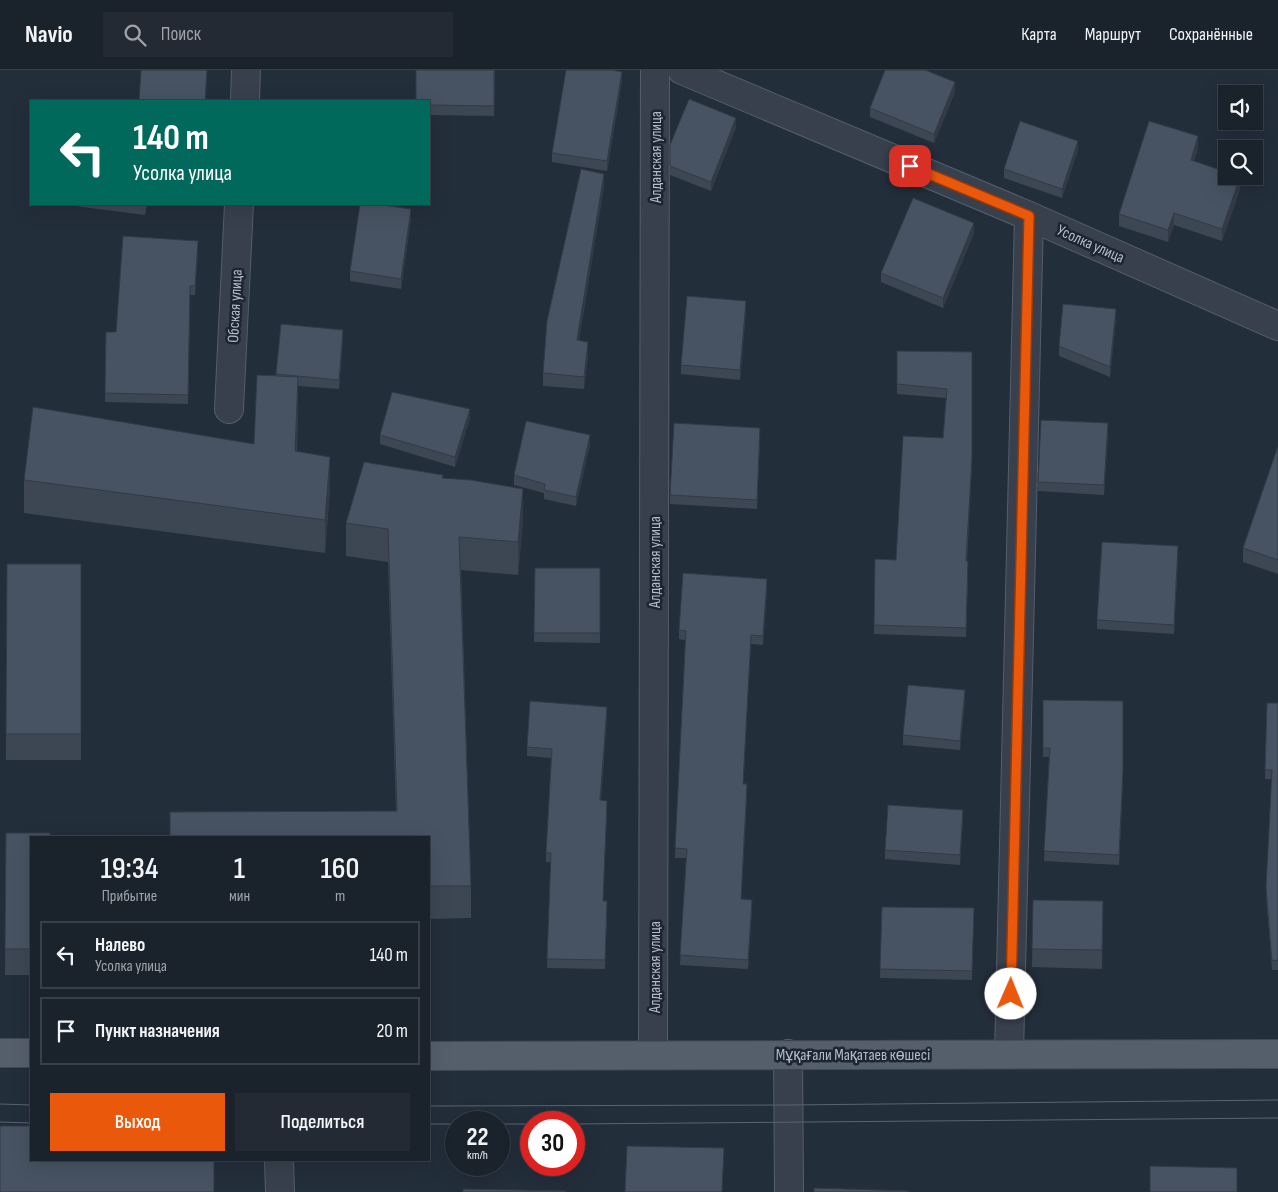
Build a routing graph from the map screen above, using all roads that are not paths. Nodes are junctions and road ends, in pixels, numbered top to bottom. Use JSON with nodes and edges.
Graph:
{"nodes":[{"id":1,"x":246,"y":70,"type":"edge"},
{"id":2,"x":655,"y":70,"type":"edge"},
{"id":3,"x":682,"y":70,"type":"edge"},
{"id":4,"x":245,"y":100,"type":"edge"},
{"id":5,"x":240,"y":205,"type":"edge"},
{"id":6,"x":1029,"y":216,"type":"junction"},
{"id":7,"x":1278,"y":326,"type":"edge"},
{"id":8,"x":229,"y":409,"type":"dead end"},
{"id":9,"x":0,"y":1053,"type":"edge"},
{"id":10,"x":30,"y":1053,"type":"edge"},
{"id":11,"x":654,"y":1054,"type":"junction"},
{"id":12,"x":788,"y":1054,"type":"junction"},
{"id":13,"x":1010,"y":1054,"type":"junction"},
{"id":14,"x":1278,"y":1054,"type":"edge"},
{"id":15,"x":430,"y":1056,"type":"edge"},
{"id":16,"x":279,"y":1161,"type":"edge"},
{"id":17,"x":280,"y":1192,"type":"edge"},
{"id":18,"x":789,"y":1192,"type":"edge"}],
"edges":[{"from":1,"to":4,"type":"street"},
{"from":2,"to":11,"type":"street","name":"Алданская улица"},
{"from":3,"to":6,"type":"street","name":"Усолка улица"},
{"from":5,"to":8,"type":"street","name":"Обская улица"},
{"from":6,"to":7,"type":"street","name":"Усолка улица"},
{"from":6,"to":13,"type":"street"},
{"from":9,"to":10,"type":"main road"},
{"from":11,"to":12,"type":"main road","name":"Мұқағали Мақатаев көшесі"},
{"from":11,"to":15,"type":"main road","name":"Мұқағали Мақатаев көшесі"},
{"from":12,"to":13,"type":"main road","name":"Мұқағали Мақатаев көшесі"},
{"from":12,"to":18,"type":"street"},
{"from":13,"to":14,"type":"main road","name":"Мұқағали Мақатаев көшесі"},
{"from":16,"to":17,"type":"street"}]}
